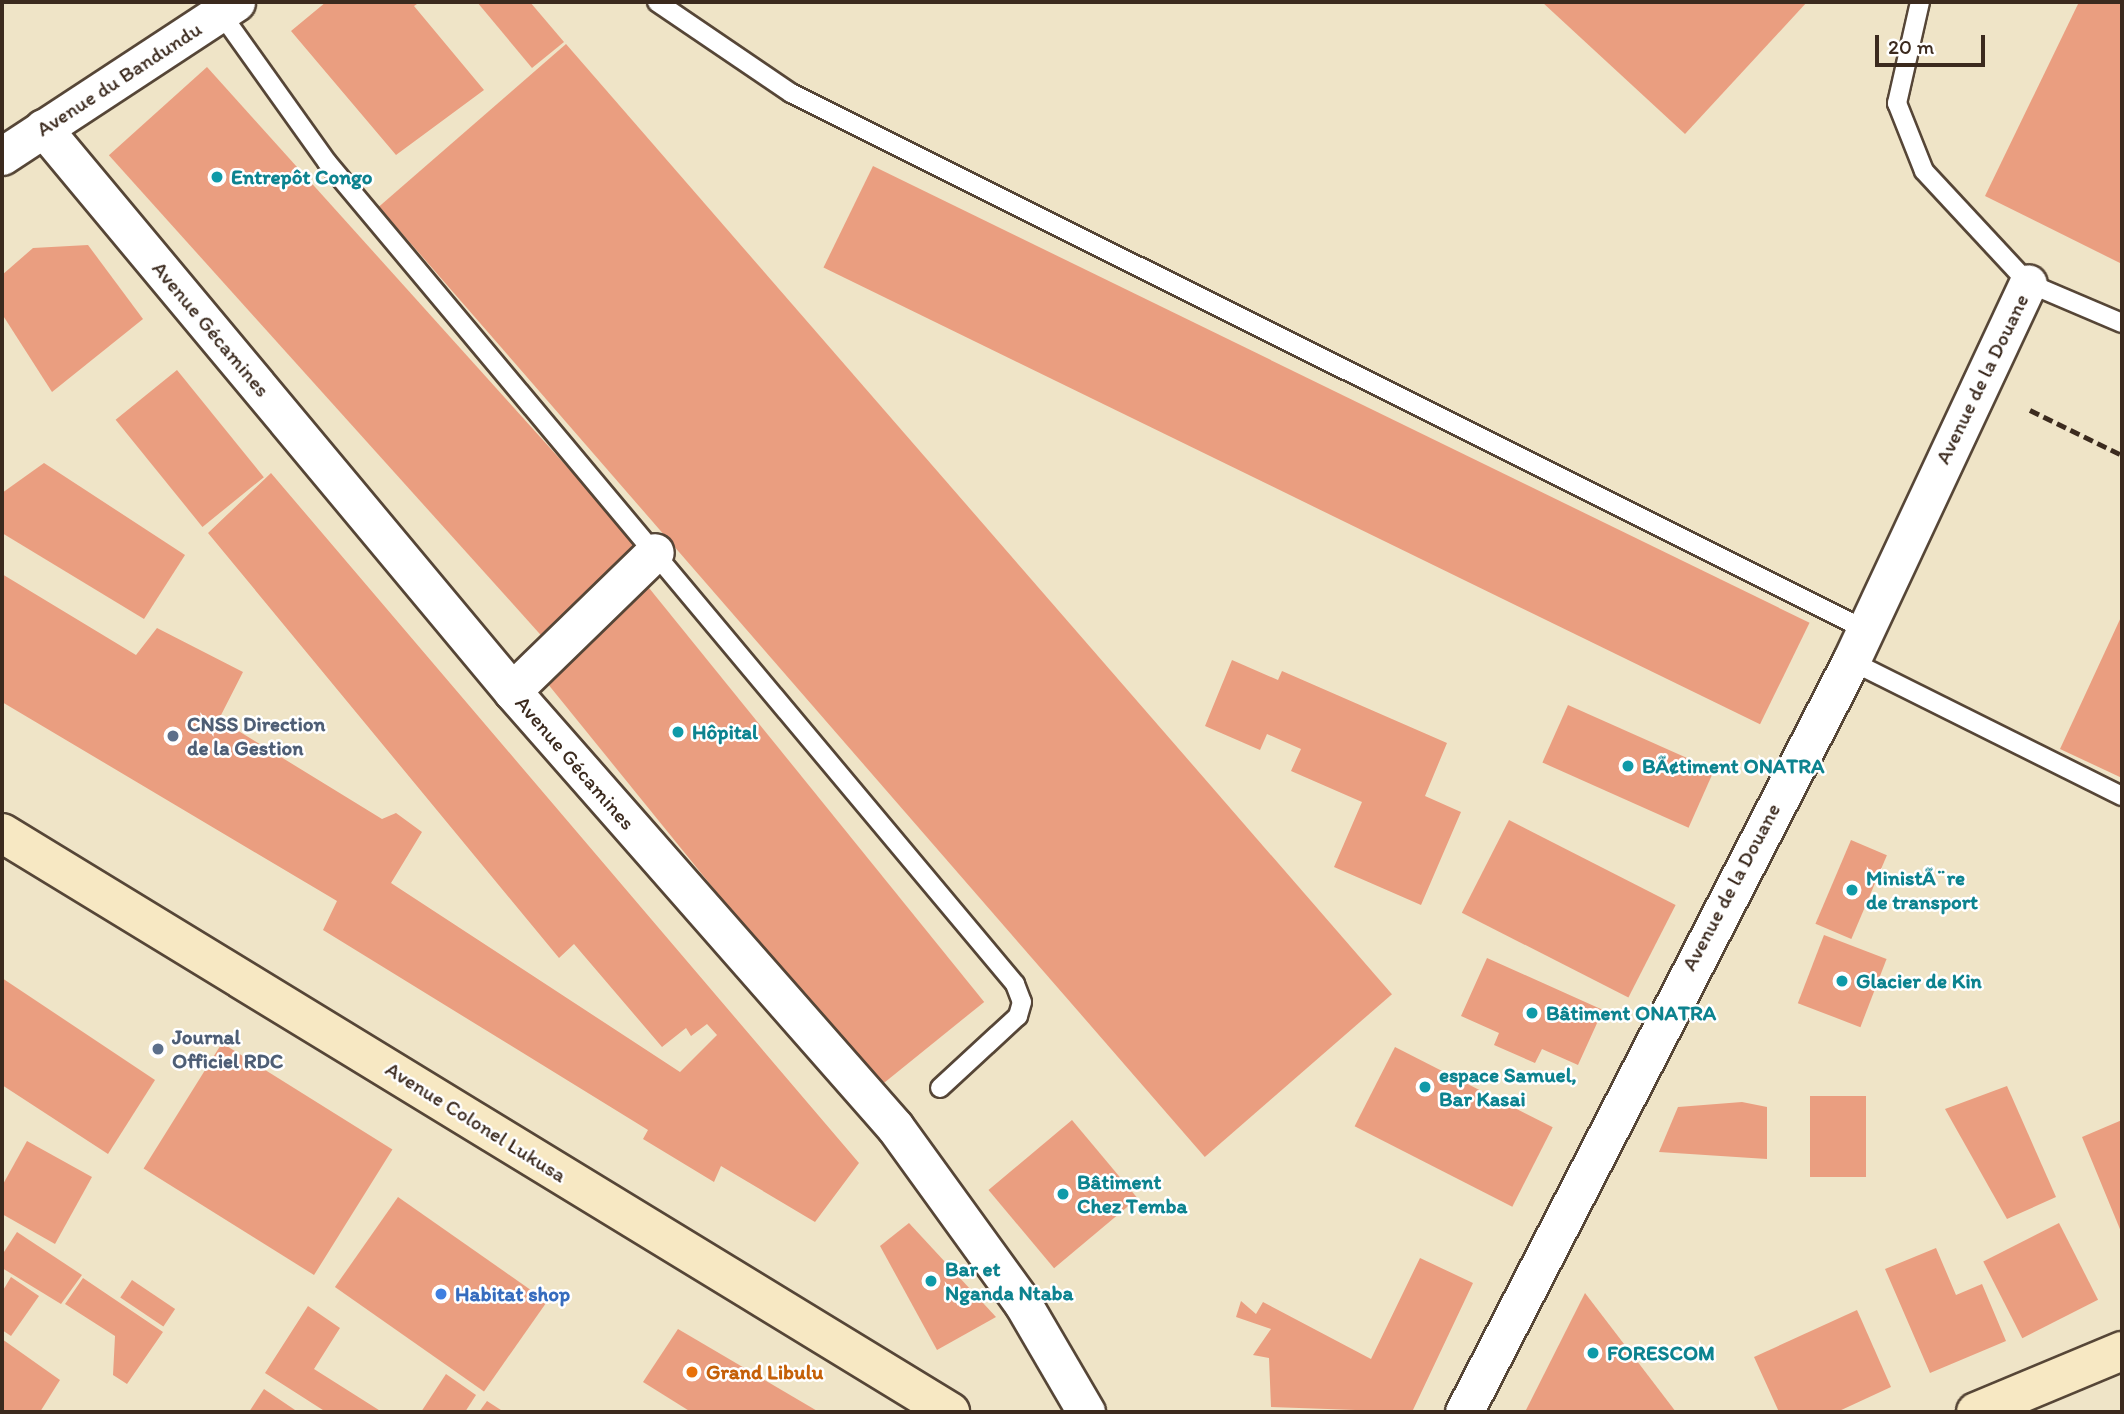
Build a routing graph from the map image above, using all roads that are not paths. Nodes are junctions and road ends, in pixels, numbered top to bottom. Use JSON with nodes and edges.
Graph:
{"nodes":[{"id":1,"x":657,"y":2,"type":"edge"},
{"id":2,"x":1920,"y":2,"type":"edge"},
{"id":3,"x":228,"y":7,"type":"edge"},
{"id":4,"x":43,"y":128,"type":"junction"},
{"id":5,"x":2,"y":156,"type":"edge"},
{"id":6,"x":2028,"y":283,"type":"junction"},
{"id":7,"x":2122,"y":323,"type":"edge"},
{"id":8,"x":655,"y":552,"type":"junction"},
{"id":9,"x":1862,"y":628,"type":"junction"},
{"id":10,"x":1851,"y":662,"type":"junction"},
{"id":11,"x":512,"y":691,"type":"junction"},
{"id":12,"x":2122,"y":796,"type":"edge"},
{"id":13,"x":2,"y":833,"type":"edge"},
{"id":14,"x":940,"y":1088,"type":"dead end"},
{"id":15,"x":2122,"y":1351,"type":"edge"},
{"id":16,"x":950,"y":1412,"type":"edge"},
{"id":17,"x":1086,"y":1412,"type":"edge"},
{"id":18,"x":1464,"y":1412,"type":"edge"},
{"id":19,"x":1976,"y":1412,"type":"edge"}],
"edges":[{"from":1,"to":9,"type":"lane"},
{"from":2,"to":6,"type":"lane"},
{"from":3,"to":4,"type":"street","name":"Avenue du Bandundu"},
{"from":3,"to":8,"type":"lane"},
{"from":4,"to":5,"type":"street","name":"Avenue du Bandundu"},
{"from":4,"to":11,"type":"street","name":"Avenue Gécamines"},
{"from":6,"to":7,"type":"lane"},
{"from":6,"to":9,"type":"street","name":"Avenue de la Douane"},
{"from":8,"to":11,"type":"street"},
{"from":8,"to":14,"type":"lane"},
{"from":9,"to":10,"type":"street","name":"Avenue de la Douane"},
{"from":10,"to":12,"type":"lane"},
{"from":10,"to":18,"type":"street","name":"Avenue de la Douane"},
{"from":11,"to":17,"type":"street","name":"Avenue Gécamines"},
{"from":13,"to":16,"type":"main road","name":"Avenue Colonel Lukusa"},
{"from":15,"to":19,"type":"main road"}]}
